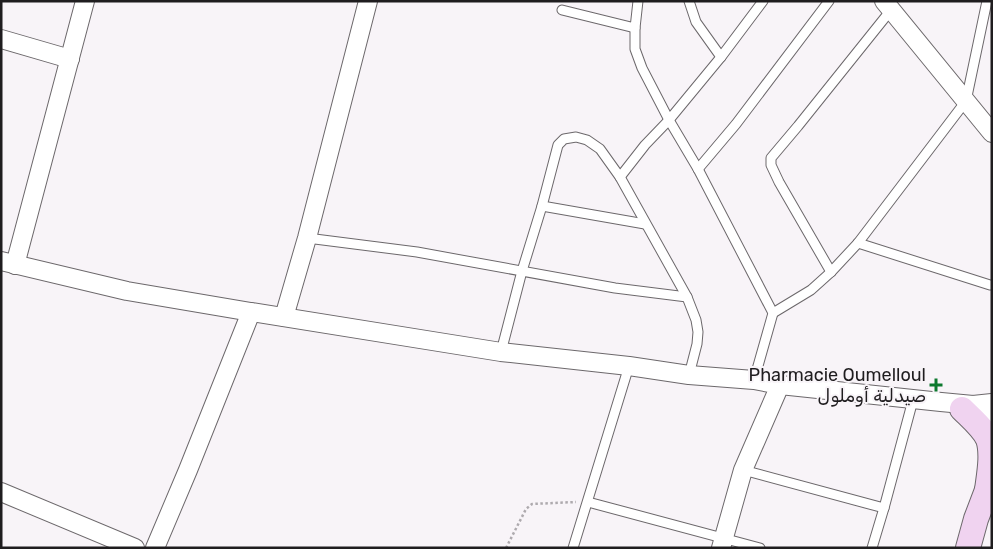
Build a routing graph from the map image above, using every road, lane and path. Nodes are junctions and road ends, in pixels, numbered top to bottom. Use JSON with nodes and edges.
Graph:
{"nodes":[{"id":1,"x":85,"y":1,"type":"edge"},
{"id":2,"x":368,"y":1,"type":"edge"},
{"id":3,"x":638,"y":1,"type":"edge"},
{"id":4,"x":689,"y":1,"type":"edge"},
{"id":5,"x":762,"y":1,"type":"edge"},
{"id":6,"x":829,"y":1,"type":"edge"},
{"id":7,"x":987,"y":1,"type":"edge"},
{"id":8,"x":889,"y":4,"type":"edge"},
{"id":9,"x":562,"y":10,"type":"dead end"},
{"id":10,"x":635,"y":28,"type":"junction"},
{"id":11,"x":1,"y":39,"type":"edge"},
{"id":12,"x":721,"y":57,"type":"junction"},
{"id":13,"x":70,"y":59,"type":"junction"},
{"id":14,"x":966,"y":101,"type":"junction"},
{"id":15,"x":669,"y":120,"type":"junction"},
{"id":16,"x":992,"y":132,"type":"edge"},
{"id":17,"x":698,"y":169,"type":"junction"},
{"id":18,"x":620,"y":177,"type":"junction"},
{"id":19,"x":542,"y":206,"type":"junction"},
{"id":20,"x":645,"y":224,"type":"junction"},
{"id":21,"x":307,"y":238,"type":"junction"},
{"id":22,"x":858,"y":243,"type":"junction"},
{"id":23,"x":8,"y":263,"type":"edge"},
{"id":24,"x":522,"y":270,"type":"junction"},
{"id":25,"x":831,"y":272,"type":"junction"},
{"id":26,"x":990,"y":285,"type":"dead end"},
{"id":27,"x":687,"y":297,"type":"junction"},
{"id":28,"x":251,"y":312,"type":"junction"},
{"id":29,"x":773,"y":313,"type":"junction"},
{"id":30,"x":284,"y":317,"type":"junction"},
{"id":31,"x":501,"y":352,"type":"junction"},
{"id":32,"x":629,"y":366,"type":"junction"},
{"id":33,"x":689,"y":375,"type":"junction"},
{"id":34,"x":754,"y":380,"type":"junction"},
{"id":35,"x":780,"y":385,"type":"junction"},
{"id":36,"x":913,"y":400,"type":"junction"},
{"id":37,"x":992,"y":403,"type":"edge"},
{"id":38,"x":952,"y":406,"type":"junction"},
{"id":39,"x":992,"y":419,"type":"edge"},
{"id":40,"x":743,"y":470,"type":"junction"},
{"id":41,"x":989,"y":484,"type":"edge"},
{"id":42,"x":1,"y":492,"type":"edge"},
{"id":43,"x":588,"y":502,"type":"junction"},
{"id":44,"x":884,"y":508,"type":"junction"},
{"id":45,"x":992,"y":514,"type":"edge"},
{"id":46,"x":723,"y":543,"type":"edge"},
{"id":47,"x":135,"y":548,"type":"edge"},
{"id":48,"x":155,"y":548,"type":"edge"},
{"id":49,"x":506,"y":548,"type":"edge"},
{"id":50,"x":573,"y":548,"type":"edge"},
{"id":51,"x":760,"y":548,"type":"edge"},
{"id":52,"x":872,"y":548,"type":"edge"},
{"id":53,"x":968,"y":548,"type":"edge"},
{"id":54,"x":977,"y":548,"type":"edge"}],
"edges":[{"from":1,"to":13,"type":"street"},
{"from":2,"to":21,"type":"street"},
{"from":3,"to":10,"type":"lane"},
{"from":4,"to":12,"type":"lane"},
{"from":5,"to":12,"type":"lane"},
{"from":6,"to":17,"type":"lane"},
{"from":7,"to":14,"type":"lane"},
{"from":8,"to":14,"type":"street"},
{"from":8,"to":25,"type":"lane"},
{"from":9,"to":10,"type":"lane"},
{"from":10,"to":15,"type":"lane"},
{"from":11,"to":13,"type":"street"},
{"from":12,"to":15,"type":"lane"},
{"from":13,"to":23,"type":"street"},
{"from":14,"to":16,"type":"street"},
{"from":14,"to":22,"type":"lane"},
{"from":15,"to":17,"type":"lane"},
{"from":15,"to":18,"type":"lane"},
{"from":17,"to":29,"type":"lane"},
{"from":18,"to":19,"type":"lane"},
{"from":18,"to":20,"type":"lane"},
{"from":19,"to":20,"type":"lane"},
{"from":19,"to":24,"type":"lane"},
{"from":20,"to":27,"type":"lane"},
{"from":21,"to":24,"type":"lane"},
{"from":21,"to":30,"type":"street"},
{"from":22,"to":25,"type":"lane"},
{"from":22,"to":26,"type":"lane"},
{"from":23,"to":28,"type":"street"},
{"from":24,"to":27,"type":"lane"},
{"from":24,"to":31,"type":"lane"},
{"from":25,"to":29,"type":"lane"},
{"from":27,"to":33,"type":"lane"},
{"from":28,"to":30,"type":"street"},
{"from":28,"to":48,"type":"street"},
{"from":29,"to":34,"type":"lane"},
{"from":30,"to":31,"type":"street"},
{"from":31,"to":32,"type":"street"},
{"from":32,"to":33,"type":"street"},
{"from":32,"to":43,"type":"lane"},
{"from":33,"to":34,"type":"street"},
{"from":34,"to":35,"type":"street"},
{"from":35,"to":36,"type":"street"},
{"from":35,"to":40,"type":"street"},
{"from":36,"to":38,"type":"street"},
{"from":36,"to":44,"type":"lane"},
{"from":37,"to":38,"type":"street"},
{"from":38,"to":39,"type":"street"},
{"from":38,"to":41,"type":"main road"},
{"from":40,"to":44,"type":"lane"},
{"from":40,"to":46,"type":"street"},
{"from":41,"to":53,"type":"main road"},
{"from":42,"to":47,"type":"street"},
{"from":43,"to":46,"type":"lane"},
{"from":43,"to":49,"type":"path"},
{"from":43,"to":50,"type":"lane"},
{"from":44,"to":52,"type":"lane"},
{"from":45,"to":54,"type":"main road"},
{"from":46,"to":51,"type":"lane"}]}
